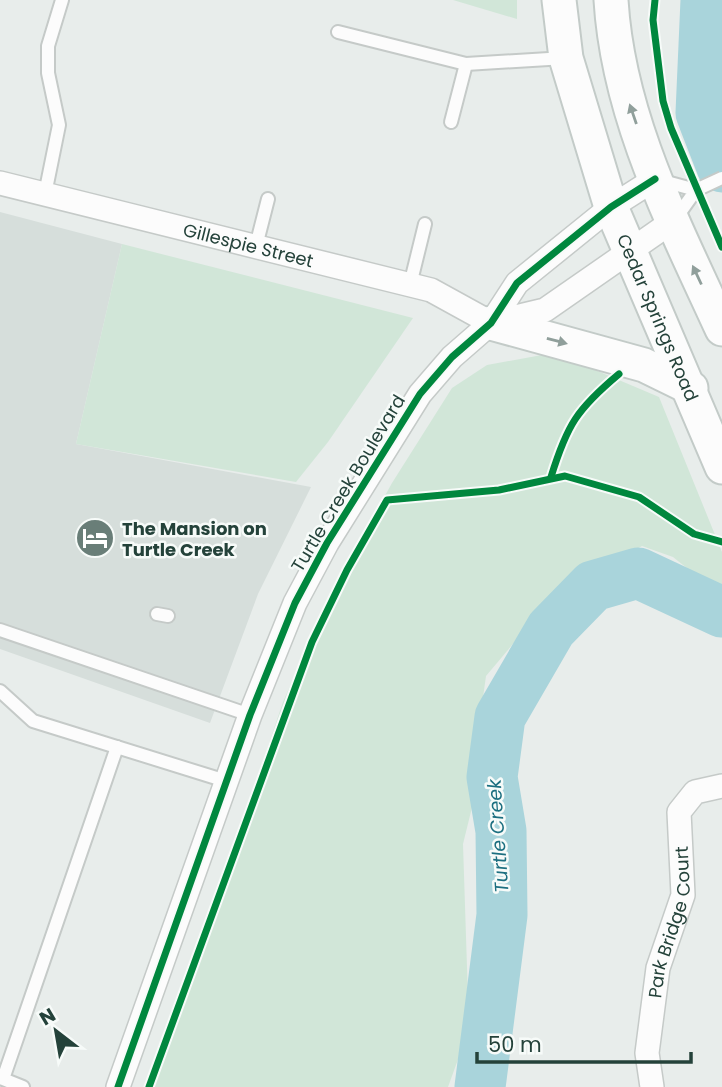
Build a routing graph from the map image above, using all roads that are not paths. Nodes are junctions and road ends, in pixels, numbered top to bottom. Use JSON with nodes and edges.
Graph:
{"nodes":[{"id":1,"x":62,"y":0,"type":"edge"},
{"id":2,"x":559,"y":0,"type":"edge"},
{"id":3,"x":611,"y":0,"type":"edge"},
{"id":4,"x":338,"y":32,"type":"dead end"},
{"id":5,"x":566,"y":58,"type":"junction"},
{"id":6,"x":466,"y":64,"type":"junction"},
{"id":7,"x":451,"y":122,"type":"dead end"},
{"id":8,"x":722,"y":178,"type":"edge"},
{"id":9,"x":655,"y":179,"type":"junction"},
{"id":10,"x":0,"y":183,"type":"edge"},
{"id":11,"x":45,"y":194,"type":"junction"},
{"id":12,"x":699,"y":195,"type":"junction"},
{"id":13,"x":268,"y":200,"type":"dead end"},
{"id":14,"x":611,"y":207,"type":"junction"},
{"id":15,"x":673,"y":221,"type":"junction"},
{"id":16,"x":425,"y":224,"type":"dead end"},
{"id":17,"x":256,"y":246,"type":"junction"},
{"id":18,"x":629,"y":251,"type":"junction"},
{"id":19,"x":410,"y":285,"type":"junction"},
{"id":20,"x":491,"y":323,"type":"junction"},
{"id":21,"x":722,"y":329,"type":"edge"},
{"id":22,"x":691,"y":388,"type":"junction"},
{"id":23,"x":722,"y":467,"type":"edge"},
{"id":24,"x":0,"y":630,"type":"edge"},
{"id":25,"x":0,"y":691,"type":"edge"},
{"id":26,"x":250,"y":715,"type":"junction"},
{"id":27,"x":117,"y":747,"type":"junction"},
{"id":28,"x":226,"y":781,"type":"junction"},
{"id":29,"x":722,"y":786,"type":"edge"},
{"id":30,"x":23,"y":1087,"type":"edge"},
{"id":31,"x":118,"y":1087,"type":"edge"},
{"id":32,"x":652,"y":1087,"type":"edge"}],
"edges":[{"from":1,"to":11,"type":"lane"},
{"from":2,"to":5,"type":"main road"},
{"from":9,"to":3,"type":"main road","one_way":true},
{"from":4,"to":6,"type":"lane"},
{"from":5,"to":6,"type":"lane"},
{"from":5,"to":14,"type":"main road"},
{"from":6,"to":7,"type":"lane"},
{"from":8,"to":12,"type":"lane","bridge":true},
{"from":9,"to":12,"type":"lane"},
{"from":9,"to":14,"type":"street","name":"Turtle Creek Boulevard"},
{"from":9,"to":15,"type":"main road"},
{"from":10,"to":11,"type":"street","name":"Gillespie Street"},
{"from":11,"to":17,"type":"street","name":"Gillespie Street"},
{"from":12,"to":15,"type":"lane"},
{"from":13,"to":17,"type":"lane"},
{"from":14,"to":18,"type":"main road","name":"Cedar Springs Road"},
{"from":14,"to":20,"type":"street","name":"Turtle Creek Boulevard"},
{"from":15,"to":18,"type":"street","name":"Turtle Creek Boulevard"},
{"from":21,"to":15,"type":"main road","one_way":true},
{"from":16,"to":19,"type":"lane"},
{"from":17,"to":19,"type":"street","name":"Gillespie Street"},
{"from":18,"to":20,"type":"street","name":"Turtle Creek Boulevard"},
{"from":18,"to":22,"type":"main road","name":"Cedar Springs Road"},
{"from":19,"to":20,"type":"street","name":"Gillespie Street"},
{"from":20,"to":22,"type":"main road","one_way":true},
{"from":20,"to":26,"type":"street","name":"Turtle Creek Boulevard"},
{"from":22,"to":23,"type":"main road","name":"Cedar Springs Road"},
{"from":24,"to":26,"type":"lane"},
{"from":25,"to":27,"type":"lane"},
{"from":26,"to":28,"type":"street","name":"Turtle Creek Boulevard"},
{"from":27,"to":28,"type":"lane"},
{"from":27,"to":30,"type":"lane"},
{"from":28,"to":31,"type":"street","name":"Turtle Creek Boulevard"},
{"from":29,"to":32,"type":"street","name":"Park Bridge Court"}]}
